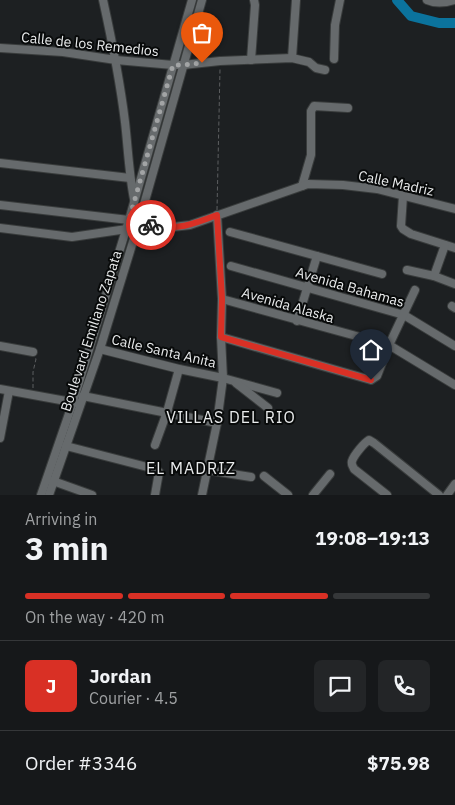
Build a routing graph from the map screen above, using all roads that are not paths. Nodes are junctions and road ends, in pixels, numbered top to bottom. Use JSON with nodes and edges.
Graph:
{"nodes":[{"id":1,"x":103,"y":0,"type":"edge"},
{"id":2,"x":192,"y":0,"type":"edge"},
{"id":3,"x":202,"y":0,"type":"edge"},
{"id":4,"x":254,"y":0,"type":"edge"},
{"id":5,"x":296,"y":0,"type":"edge"},
{"id":6,"x":340,"y":0,"type":"edge"},
{"id":7,"x":427,"y":0,"type":"edge"},
{"id":8,"x":454,"y":0,"type":"edge"},
{"id":9,"x":0,"y":48,"type":"edge"},
{"id":10,"x":292,"y":58,"type":"junction"},
{"id":11,"x":116,"y":60,"type":"junction"},
{"id":12,"x":251,"y":60,"type":"junction"},
{"id":13,"x":334,"y":60,"type":"dead end"},
{"id":14,"x":173,"y":65,"type":"junction"},
{"id":15,"x":183,"y":65,"type":"junction"},
{"id":16,"x":325,"y":70,"type":"dead end"},
{"id":17,"x":348,"y":108,"type":"dead end"},
{"id":18,"x":0,"y":163,"type":"edge"},
{"id":19,"x":130,"y":178,"type":"junction"},
{"id":20,"x":302,"y":186,"type":"junction"},
{"id":21,"x":402,"y":196,"type":"junction"},
{"id":22,"x":134,"y":201,"type":"junction"},
{"id":23,"x":0,"y":205,"type":"edge"},
{"id":24,"x":455,"y":209,"type":"edge"},
{"id":25,"x":217,"y":215,"type":"junction"},
{"id":26,"x":129,"y":220,"type":"junction"},
{"id":27,"x":139,"y":222,"type":"junction"},
{"id":28,"x":0,"y":228,"type":"edge"},
{"id":29,"x":127,"y":228,"type":"junction"},
{"id":30,"x":230,"y":232,"type":"dead end"},
{"id":31,"x":445,"y":245,"type":"junction"},
{"id":32,"x":455,"y":248,"type":"edge"},
{"id":33,"x":317,"y":256,"type":"junction"},
{"id":34,"x":231,"y":266,"type":"dead end"},
{"id":35,"x":407,"y":270,"type":"dead end"},
{"id":36,"x":382,"y":274,"type":"dead end"},
{"id":37,"x":434,"y":276,"type":"junction"},
{"id":38,"x":455,"y":284,"type":"edge"},
{"id":39,"x":307,"y":287,"type":"junction"},
{"id":40,"x":415,"y":290,"type":"dead end"},
{"id":41,"x":222,"y":299,"type":"junction"},
{"id":42,"x":404,"y":315,"type":"junction"},
{"id":43,"x":297,"y":321,"type":"junction"},
{"id":44,"x":221,"y":337,"type":"junction"},
{"id":45,"x":0,"y":346,"type":"edge"},
{"id":46,"x":389,"y":346,"type":"junction"},
{"id":47,"x":455,"y":346,"type":"edge"},
{"id":48,"x":100,"y":349,"type":"junction"},
{"id":49,"x":32,"y":352,"type":"road end"},
{"id":50,"x":179,"y":369,"type":"junction"},
{"id":51,"x":223,"y":378,"type":"junction"},
{"id":52,"x":232,"y":380,"type":"junction"},
{"id":53,"x":455,"y":385,"type":"edge"},
{"id":54,"x":0,"y":389,"type":"edge"},
{"id":55,"x":9,"y":391,"type":"junction"},
{"id":56,"x":277,"y":393,"type":"dead end"},
{"id":57,"x":79,"y":401,"type":"junction"},
{"id":58,"x":268,"y":408,"type":"dead end"},
{"id":59,"x":167,"y":412,"type":"junction"},
{"id":60,"x":217,"y":422,"type":"junction"},
{"id":61,"x":0,"y":438,"type":"edge"},
{"id":62,"x":155,"y":445,"type":"dead end"},
{"id":63,"x":66,"y":446,"type":"junction"},
{"id":64,"x":207,"y":470,"type":"junction"},
{"id":65,"x":330,"y":474,"type":"dead end"},
{"id":66,"x":264,"y":476,"type":"dead end"},
{"id":67,"x":251,"y":477,"type":"dead end"},
{"id":68,"x":53,"y":481,"type":"junction"},
{"id":69,"x":455,"y":484,"type":"edge"},
{"id":70,"x":431,"y":488,"type":"junction"},
{"id":71,"x":41,"y":495,"type":"edge"},
{"id":72,"x":49,"y":495,"type":"edge"},
{"id":73,"x":92,"y":495,"type":"edge"},
{"id":74,"x":155,"y":495,"type":"edge"},
{"id":75,"x":202,"y":495,"type":"edge"},
{"id":76,"x":288,"y":495,"type":"edge"},
{"id":77,"x":313,"y":495,"type":"edge"},
{"id":78,"x":387,"y":495,"type":"edge"},
{"id":79,"x":425,"y":495,"type":"edge"},
{"id":80,"x":439,"y":495,"type":"edge"},
{"id":81,"x":447,"y":495,"type":"edge"}],
"edges":[{"from":1,"to":11,"type":"street","name":"Boulevard Emiliano Zapata"},
{"from":2,"to":14,"type":"street","name":"Boulevard Emiliano Zapata"},
{"from":3,"to":15,"type":"street","name":"Boulevard Emiliano Zapata"},
{"from":4,"to":12,"type":"street"},
{"from":5,"to":10,"type":"street"},
{"from":6,"to":13,"type":"street"},
{"from":7,"to":8,"type":"street"},
{"from":9,"to":11,"type":"street","name":"Calle de los Remedios"},
{"from":10,"to":12,"type":"street","name":"Calle de los Remedios"},
{"from":10,"to":16,"type":"street","name":"Calle de los Remedios"},
{"from":11,"to":14,"type":"street","name":"Calle de los Remedios"},
{"from":11,"to":19,"type":"street","name":"Boulevard Emiliano Zapata"},
{"from":12,"to":15,"type":"street","name":"Calle de los Remedios"},
{"from":14,"to":15,"type":"street","name":"Calle de los Remedios"},
{"from":14,"to":22,"type":"street","name":"Boulevard Emiliano Zapata"},
{"from":15,"to":27,"type":"street","name":"Boulevard Emiliano Zapata"},
{"from":17,"to":20,"type":"street"},
{"from":18,"to":19,"type":"street"},
{"from":19,"to":22,"type":"street","name":"Boulevard Emiliano Zapata"},
{"from":20,"to":21,"type":"street","name":"Calle Madriz"},
{"from":20,"to":25,"type":"street","name":"Calle Madriz"},
{"from":21,"to":24,"type":"street","name":"Calle Madriz"},
{"from":21,"to":31,"type":"street"},
{"from":22,"to":26,"type":"street","name":"Boulevard Emiliano Zapata"},
{"from":23,"to":26,"type":"street","name":"Calle Madriz"},
{"from":25,"to":27,"type":"street","name":"Calle Madriz"},
{"from":25,"to":41,"type":"street"},
{"from":26,"to":27,"type":"street","name":"Calle Madriz"},
{"from":26,"to":29,"type":"street","name":"Boulevard Emiliano Zapata"},
{"from":27,"to":48,"type":"street","name":"Boulevard Emiliano Zapata"},
{"from":28,"to":29,"type":"street"},
{"from":29,"to":57,"type":"street","name":"Boulevard Emiliano Zapata"},
{"from":30,"to":33,"type":"street"},
{"from":31,"to":32,"type":"street"},
{"from":31,"to":37,"type":"street"},
{"from":33,"to":36,"type":"street"},
{"from":33,"to":39,"type":"street"},
{"from":34,"to":39,"type":"street","name":"Avenida Bahamas"},
{"from":35,"to":37,"type":"street"},
{"from":37,"to":38,"type":"street"},
{"from":39,"to":42,"type":"street","name":"Avenida Bahamas"},
{"from":39,"to":43,"type":"street"},
{"from":40,"to":42,"type":"street"},
{"from":41,"to":43,"type":"street","name":"Avenida Alaska"},
{"from":41,"to":44,"type":"street"},
{"from":42,"to":46,"type":"street"},
{"from":42,"to":47,"type":"street","name":"Avenida Bahamas"},
{"from":43,"to":46,"type":"street","name":"Avenida Alaska"},
{"from":44,"to":46,"type":"street"},
{"from":44,"to":51,"type":"street"},
{"from":45,"to":49,"type":"street"},
{"from":46,"to":53,"type":"street","name":"Avenida Alaska"},
{"from":48,"to":50,"type":"street","name":"Calle Santa Anita"},
{"from":48,"to":57,"type":"street","name":"Boulevard Emiliano Zapata"},
{"from":50,"to":51,"type":"street","name":"Calle Santa Anita"},
{"from":50,"to":59,"type":"street"},
{"from":51,"to":52,"type":"street","name":"Calle Santa Anita"},
{"from":51,"to":60,"type":"street"},
{"from":52,"to":56,"type":"street","name":"Calle Santa Anita"},
{"from":52,"to":58,"type":"street"},
{"from":54,"to":55,"type":"street"},
{"from":55,"to":57,"type":"street"},
{"from":55,"to":61,"type":"street"},
{"from":57,"to":59,"type":"street"},
{"from":57,"to":63,"type":"street","name":"Boulevard Emiliano Zapata"},
{"from":57,"to":71,"type":"street","name":"Boulevard Emiliano Zapata"},
{"from":59,"to":60,"type":"street"},
{"from":59,"to":62,"type":"street"},
{"from":60,"to":64,"type":"street"},
{"from":63,"to":68,"type":"street","name":"Boulevard Emiliano Zapata"},
{"from":63,"to":74,"type":"street"},
{"from":64,"to":67,"type":"street"},
{"from":64,"to":75,"type":"street"},
{"from":65,"to":77,"type":"street"},
{"from":66,"to":76,"type":"street"},
{"from":68,"to":72,"type":"street","name":"Boulevard Emiliano Zapata"},
{"from":68,"to":73,"type":"street"},
{"from":69,"to":81,"type":"street"},
{"from":70,"to":78,"type":"street"},
{"from":70,"to":79,"type":"street"},
{"from":70,"to":80,"type":"street"}]}
